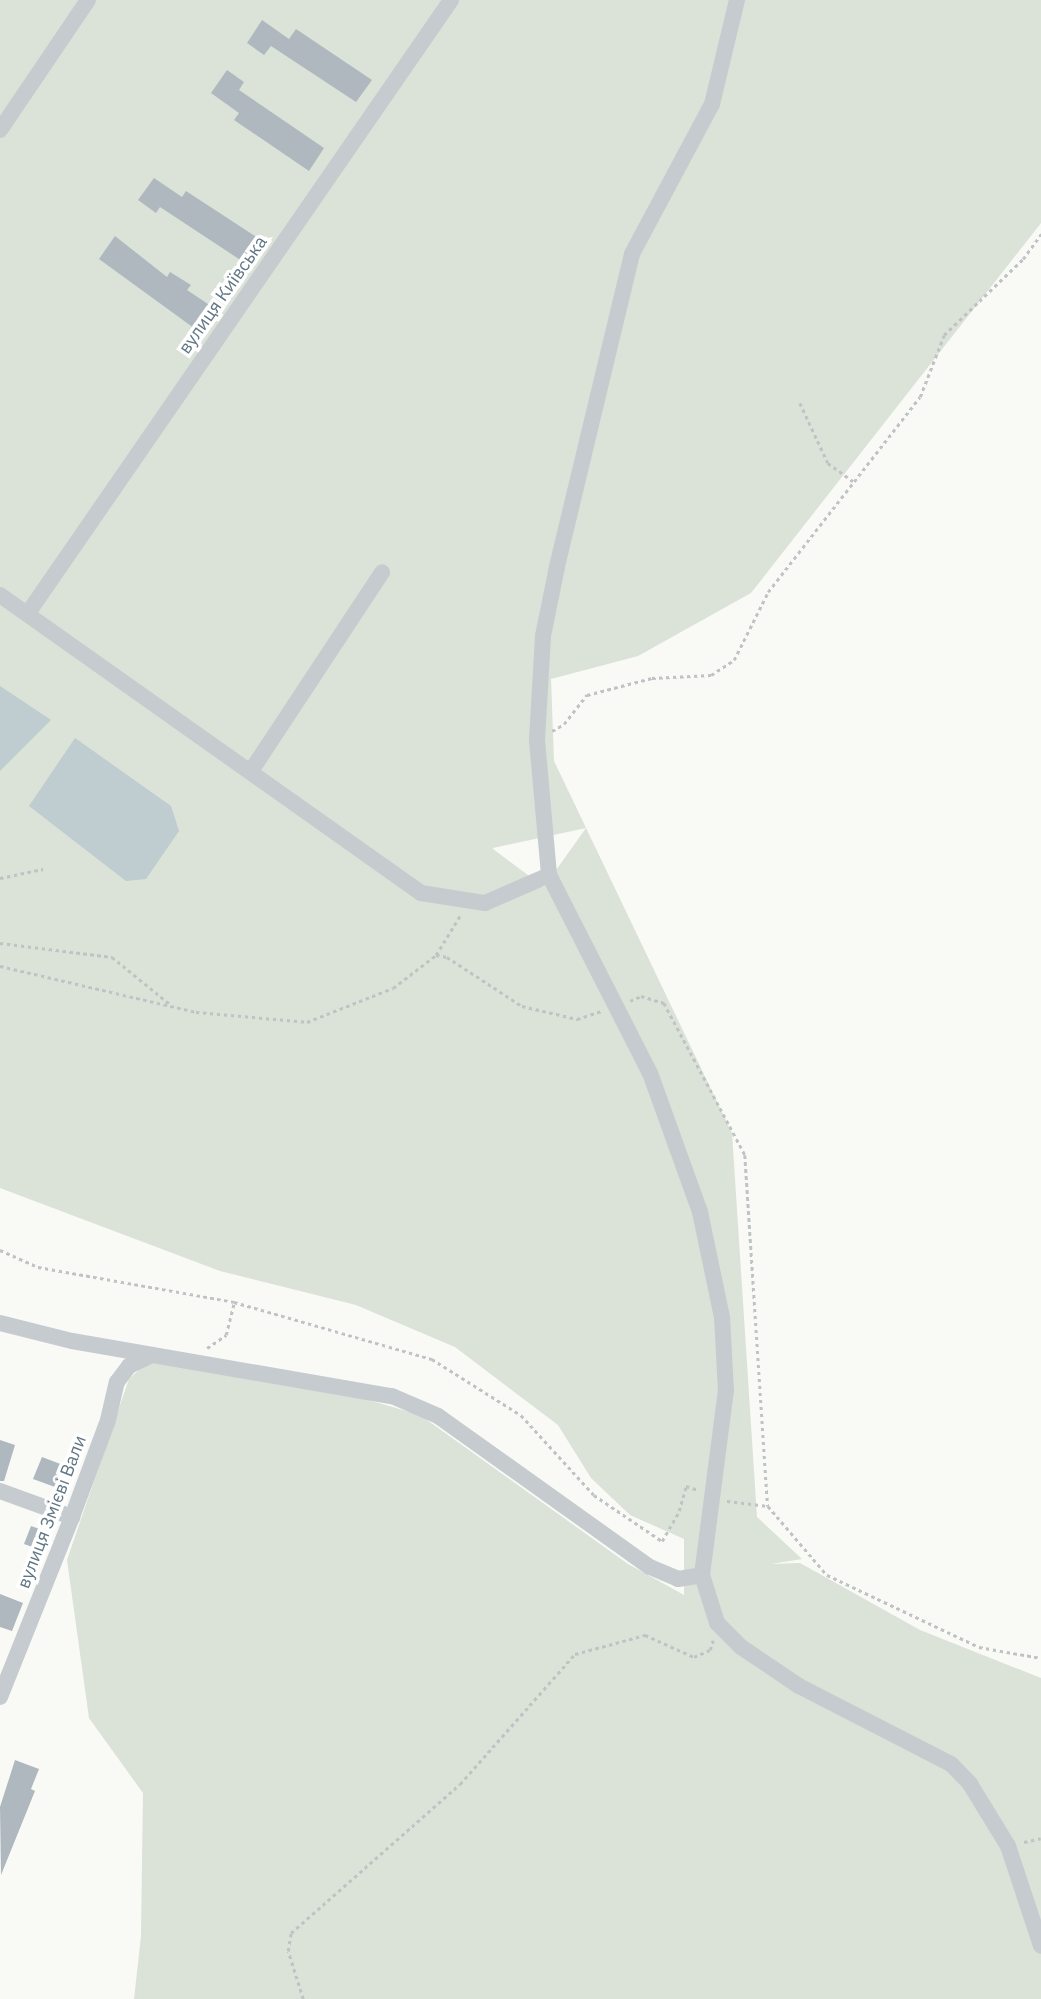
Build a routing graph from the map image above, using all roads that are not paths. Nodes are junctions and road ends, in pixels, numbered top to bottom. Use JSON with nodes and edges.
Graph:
{"nodes":[{"id":1,"x":88,"y":0,"type":"edge"},
{"id":2,"x":450,"y":0,"type":"edge"},
{"id":3,"x":737,"y":0,"type":"edge"},
{"id":4,"x":0,"y":130,"type":"edge"},
{"id":5,"x":382,"y":572,"type":"dead end"},
{"id":6,"x":0,"y":595,"type":"edge"},
{"id":7,"x":28,"y":613,"type":"junction"},
{"id":8,"x":250,"y":771,"type":"junction"},
{"id":9,"x":549,"y":875,"type":"junction"},
{"id":10,"x":0,"y":1322,"type":"edge"},
{"id":11,"x":152,"y":1355,"type":"junction"},
{"id":12,"x":0,"y":1491,"type":"edge"},
{"id":13,"x":72,"y":1517,"type":"junction"},
{"id":14,"x":702,"y":1575,"type":"junction"},
{"id":15,"x":2,"y":1687,"type":"edge"},
{"id":16,"x":1041,"y":1947,"type":"edge"}],
"edges":[{"from":1,"to":4,"type":"street"},
{"from":2,"to":7,"type":"street","name":"вулиця Київська"},
{"from":3,"to":9,"type":"street"},
{"from":5,"to":8,"type":"street"},
{"from":6,"to":7,"type":"street"},
{"from":7,"to":8,"type":"street"},
{"from":8,"to":9,"type":"street"},
{"from":9,"to":14,"type":"street"},
{"from":10,"to":11,"type":"street"},
{"from":11,"to":13,"type":"street","name":"вулиця Змієві Вали"},
{"from":11,"to":14,"type":"street"},
{"from":12,"to":13,"type":"street"},
{"from":13,"to":15,"type":"street","name":"вулиця Змієві Вали"},
{"from":14,"to":16,"type":"street"}]}
